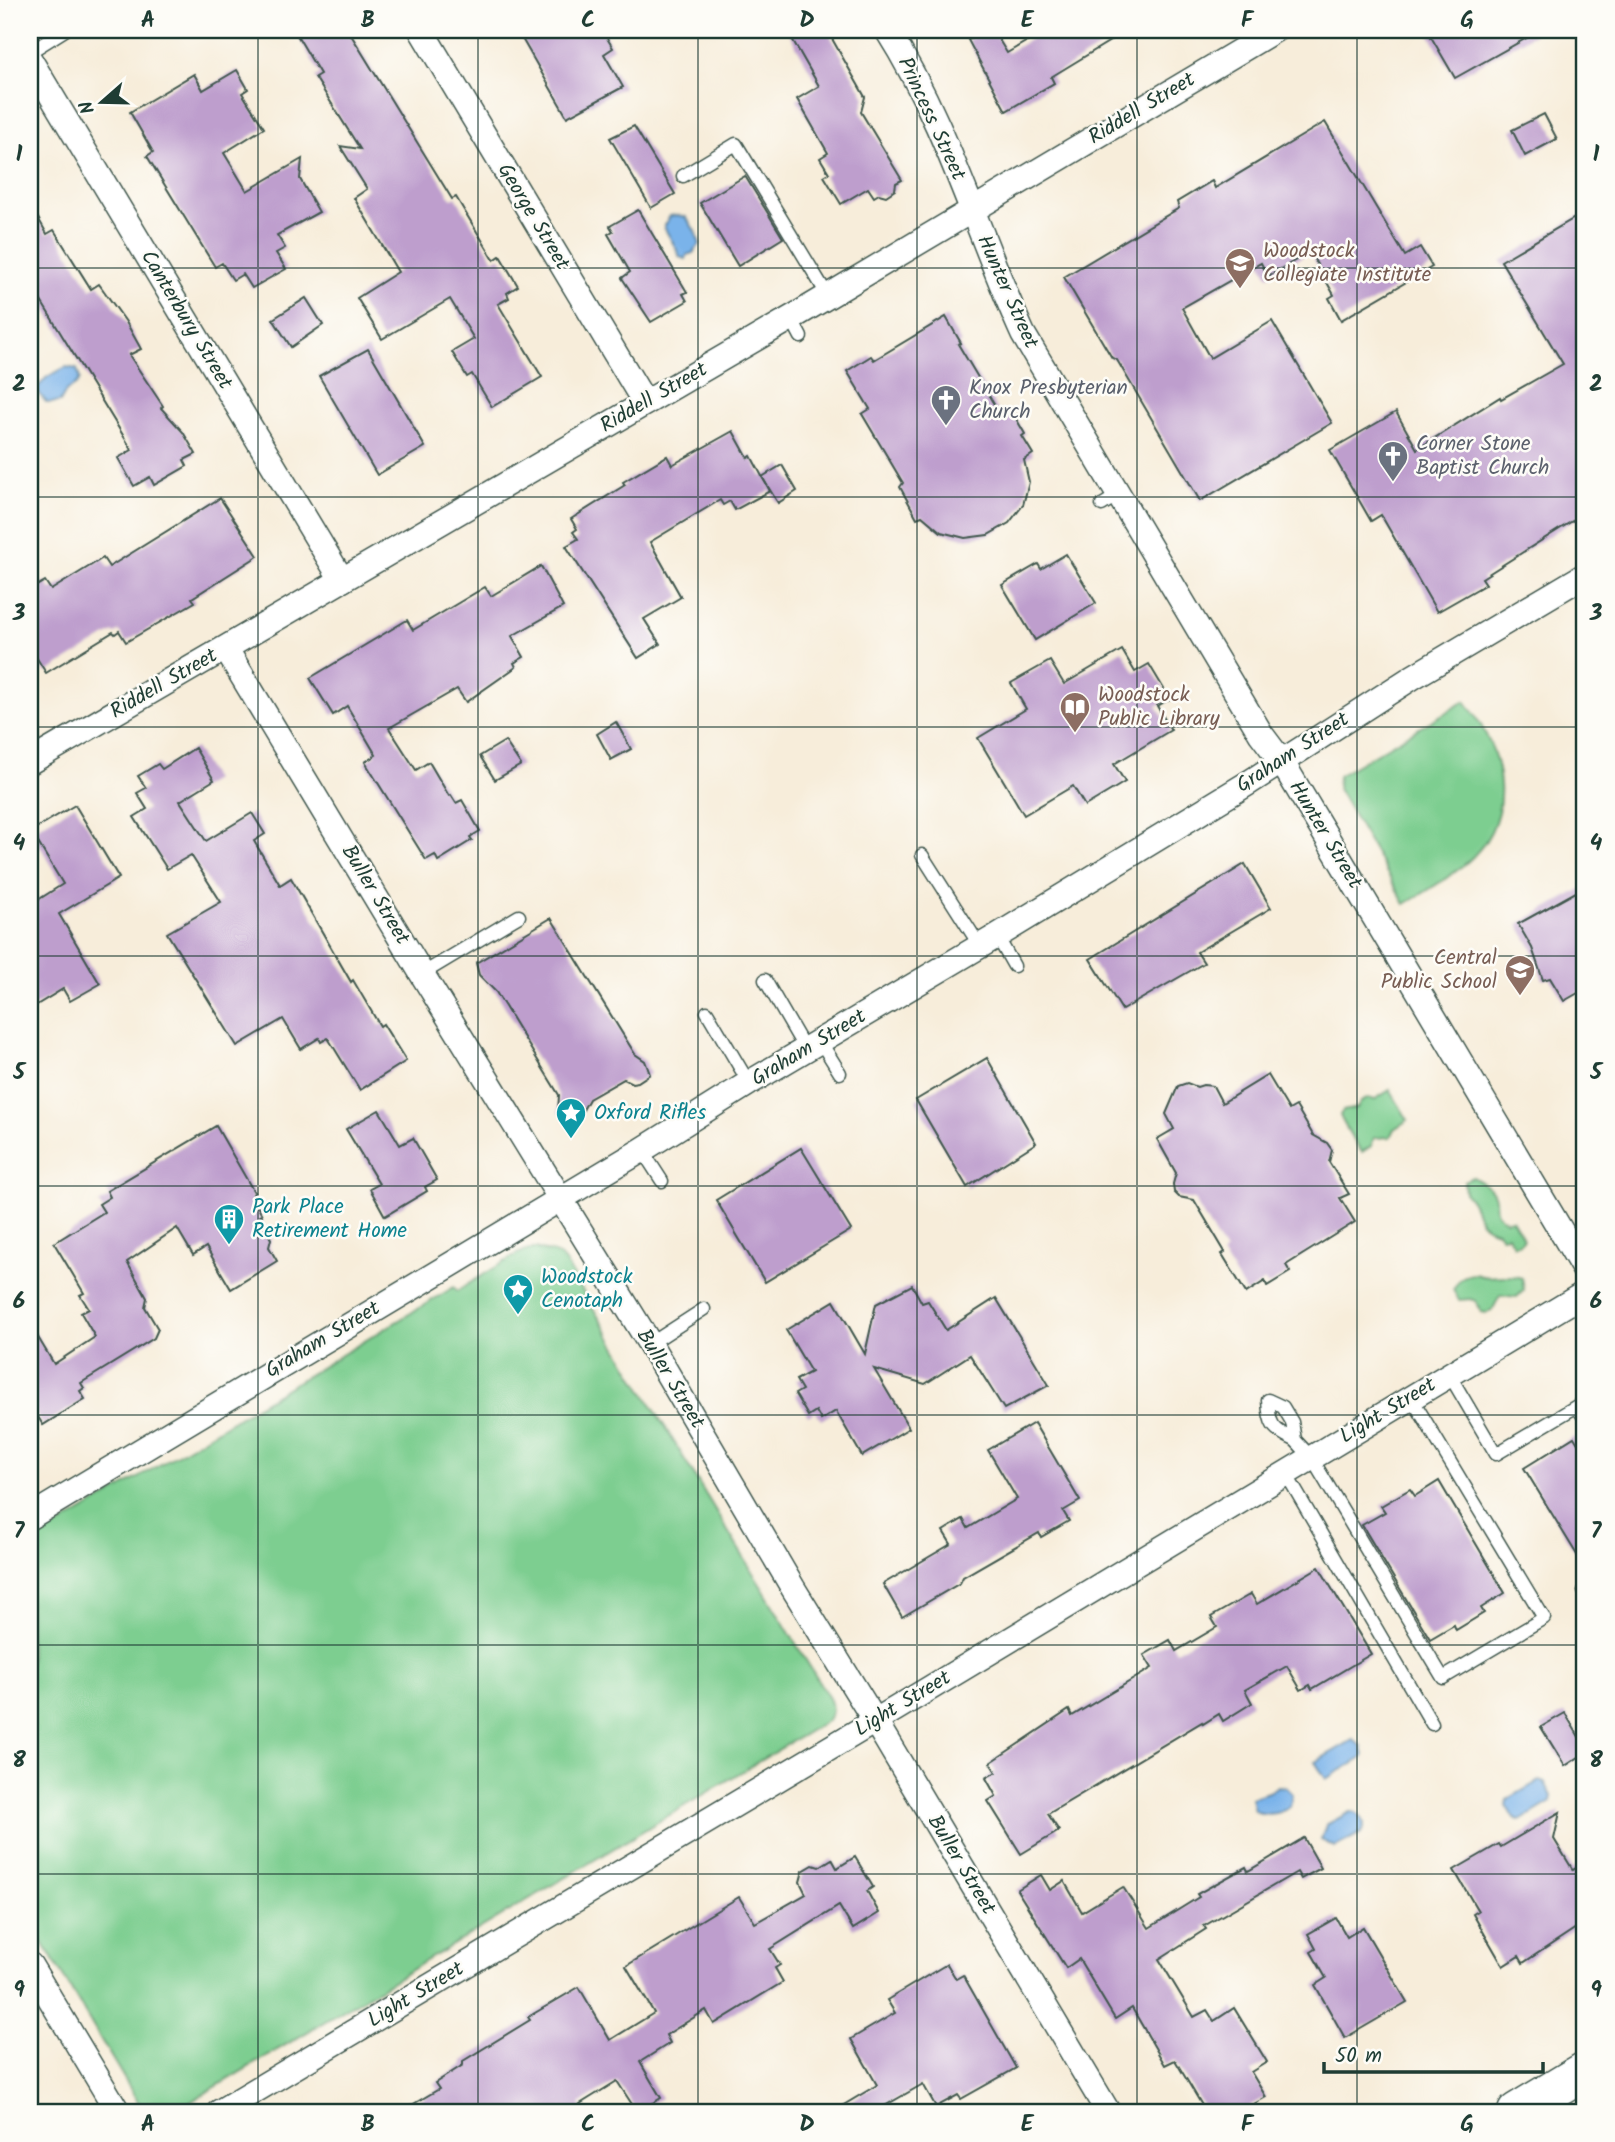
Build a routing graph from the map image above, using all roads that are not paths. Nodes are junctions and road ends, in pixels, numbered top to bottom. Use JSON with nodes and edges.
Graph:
{"nodes":[{"id":1,"x":65,"y":30,"type":"edge"},
{"id":2,"x":421,"y":30,"type":"edge"},
{"id":3,"x":887,"y":30,"type":"edge"},
{"id":4,"x":1275,"y":30,"type":"edge"},
{"id":5,"x":30,"y":52,"type":"edge"},
{"id":6,"x":30,"y":60,"type":"edge"},
{"id":7,"x":682,"y":176,"type":"dead end"},
{"id":8,"x":972,"y":211,"type":"junction"},
{"id":9,"x":828,"y":296,"type":"junction"},
{"id":10,"x":645,"y":403,"type":"junction"},
{"id":11,"x":1585,"y":575,"type":"edge"},
{"id":12,"x":342,"y":580,"type":"junction"},
{"id":13,"x":226,"y":649,"type":"junction"},
{"id":14,"x":30,"y":762,"type":"edge"},
{"id":15,"x":1282,"y":762,"type":"junction"},
{"id":16,"x":922,"y":855,"type":"dead end"},
{"id":17,"x":519,"y":916,"type":"dead end"},
{"id":18,"x":989,"y":941,"type":"junction"},
{"id":19,"x":1014,"y":966,"type":"dead end"},
{"id":20,"x":422,"y":974,"type":"junction"},
{"id":21,"x":765,"y":980,"type":"dead end"},
{"id":22,"x":707,"y":1012,"type":"dead end"},
{"id":23,"x":813,"y":1045,"type":"junction"},
{"id":24,"x":840,"y":1073,"type":"dead end"},
{"id":25,"x":749,"y":1083,"type":"junction"},
{"id":26,"x":642,"y":1150,"type":"junction"},
{"id":27,"x":662,"y":1181,"type":"dead end"},
{"id":28,"x":561,"y":1197,"type":"junction"},
{"id":29,"x":1585,"y":1271,"type":"edge"},
{"id":30,"x":1585,"y":1293,"type":"edge"},
{"id":31,"x":704,"y":1309,"type":"dead end"},
{"id":32,"x":650,"y":1344,"type":"junction"},
{"id":33,"x":1449,"y":1374,"type":"junction"},
{"id":34,"x":1411,"y":1397,"type":"junction"},
{"id":35,"x":1581,"y":1403,"type":"edge"},
{"id":36,"x":1585,"y":1419,"type":"edge"},
{"id":37,"x":1303,"y":1448,"type":"junction"},
{"id":38,"x":1285,"y":1472,"type":"junction"},
{"id":39,"x":30,"y":1517,"type":"edge"},
{"id":40,"x":875,"y":1721,"type":"junction"},
{"id":41,"x":1432,"y":1724,"type":"dead end"},
{"id":42,"x":30,"y":1965,"type":"edge"},
{"id":43,"x":1585,"y":2071,"type":"edge"},
{"id":44,"x":118,"y":2112,"type":"edge"},
{"id":45,"x":219,"y":2112,"type":"edge"},
{"id":46,"x":1108,"y":2112,"type":"edge"},
{"id":47,"x":1517,"y":2112,"type":"edge"}],
"edges":[{"from":1,"to":5,"type":"lane"},
{"from":2,"to":10,"type":"street","name":"George Street"},
{"from":3,"to":8,"type":"street","name":"Princess Street"},
{"from":4,"to":8,"type":"street","name":"Riddell Street"},
{"from":6,"to":12,"type":"street","name":"Canterbury Street"},
{"from":7,"to":9,"type":"lane"},
{"from":8,"to":9,"type":"street","name":"Riddell Street"},
{"from":8,"to":15,"type":"street","name":"Hunter Street"},
{"from":9,"to":10,"type":"street","name":"Riddell Street"},
{"from":10,"to":12,"type":"street","name":"Riddell Street"},
{"from":11,"to":15,"type":"street","name":"Graham Street"},
{"from":12,"to":13,"type":"street","name":"Riddell Street"},
{"from":13,"to":14,"type":"street","name":"Riddell Street"},
{"from":13,"to":20,"type":"street","name":"Buller Street"},
{"from":15,"to":18,"type":"street","name":"Graham Street"},
{"from":15,"to":29,"type":"street","name":"Hunter Street"},
{"from":16,"to":18,"type":"lane"},
{"from":17,"to":20,"type":"lane"},
{"from":18,"to":19,"type":"lane"},
{"from":18,"to":23,"type":"street","name":"Graham Street"},
{"from":20,"to":28,"type":"street","name":"Buller Street"},
{"from":21,"to":23,"type":"lane"},
{"from":22,"to":25,"type":"lane"},
{"from":23,"to":24,"type":"lane"},
{"from":23,"to":25,"type":"street","name":"Graham Street"},
{"from":25,"to":26,"type":"street","name":"Graham Street"},
{"from":26,"to":27,"type":"lane"},
{"from":26,"to":28,"type":"street","name":"Graham Street"},
{"from":28,"to":32,"type":"street","name":"Buller Street"},
{"from":28,"to":39,"type":"street","name":"Graham Street"},
{"from":30,"to":33,"type":"street","name":"Light Street"},
{"from":31,"to":32,"type":"lane"},
{"from":32,"to":40,"type":"street","name":"Buller Street"},
{"from":33,"to":34,"type":"street","name":"Light Street"},
{"from":33,"to":35,"type":"lane"},
{"from":34,"to":37,"type":"street","name":"Light Street"},
{"from":34,"to":37,"type":"lane"},
{"from":35,"to":36,"type":"lane"},
{"from":37,"to":38,"type":"street","name":"Light Street"},
{"from":38,"to":40,"type":"street","name":"Light Street"},
{"from":38,"to":41,"type":"lane"},
{"from":40,"to":45,"type":"street","name":"Light Street"},
{"from":40,"to":46,"type":"street","name":"Buller Street"},
{"from":42,"to":44,"type":"street"},
{"from":43,"to":47,"type":"main road"}]}
